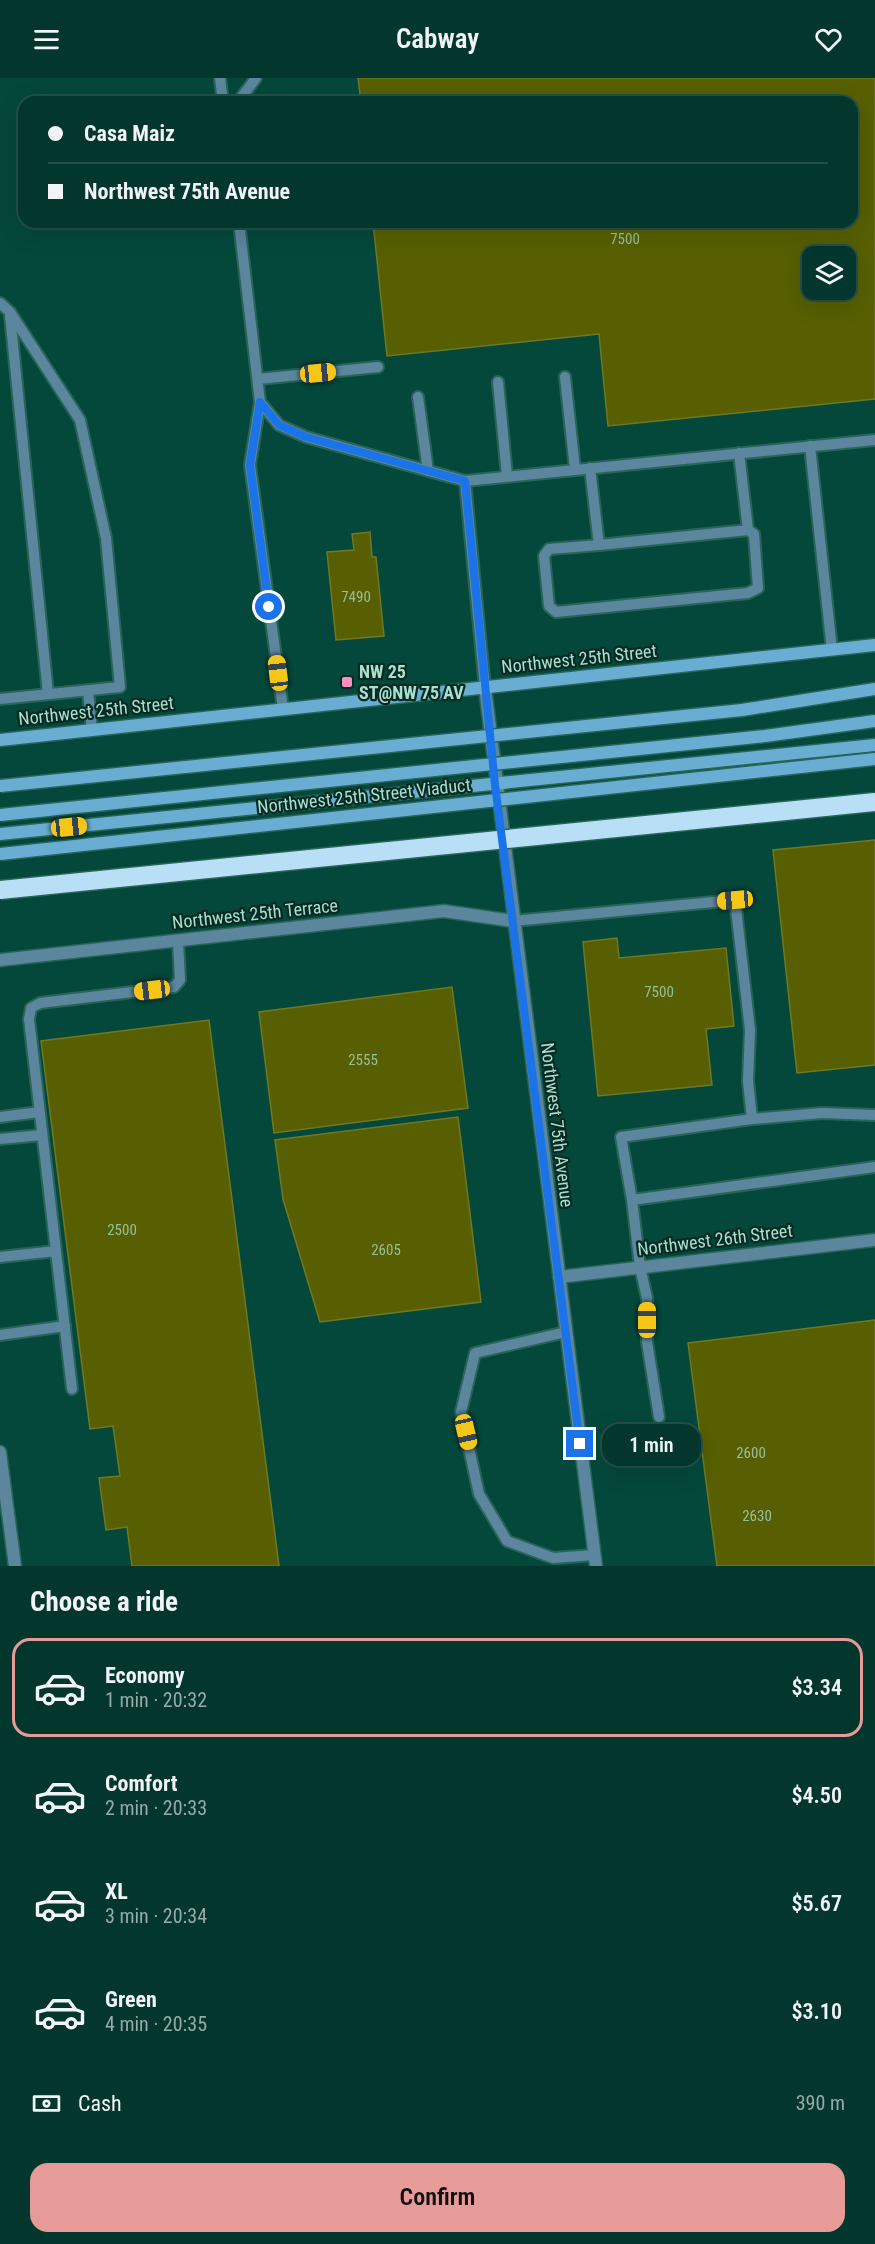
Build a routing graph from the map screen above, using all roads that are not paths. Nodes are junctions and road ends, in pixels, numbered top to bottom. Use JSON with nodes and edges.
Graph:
{"nodes":[{"id":1,"x":220,"y":78,"type":"edge"},
{"id":2,"x":256,"y":78,"type":"edge"},
{"id":3,"x":222,"y":96,"type":"edge"},
{"id":4,"x":242,"y":96,"type":"edge"},
{"id":5,"x":240,"y":228,"type":"edge"},
{"id":6,"x":0,"y":303,"type":"edge"},
{"id":7,"x":10,"y":312,"type":"junction"},
{"id":8,"x":378,"y":367,"type":"dead end"},
{"id":9,"x":565,"y":377,"type":"dead end"},
{"id":10,"x":258,"y":379,"type":"junction"},
{"id":11,"x":498,"y":382,"type":"dead end"},
{"id":12,"x":418,"y":397,"type":"dead end"},
{"id":13,"x":260,"y":402,"type":"junction"},
{"id":14,"x":875,"y":440,"type":"edge"},
{"id":15,"x":810,"y":446,"type":"junction"},
{"id":16,"x":739,"y":453,"type":"junction"},
{"id":17,"x":590,"y":468,"type":"junction"},
{"id":18,"x":576,"y":470,"type":"junction"},
{"id":19,"x":428,"y":471,"type":"junction"},
{"id":20,"x":507,"y":476,"type":"junction"},
{"id":21,"x":465,"y":481,"type":"junction"},
{"id":22,"x":748,"y":530,"type":"junction"},
{"id":23,"x":599,"y":545,"type":"junction"},
{"id":24,"x":875,"y":645,"type":"edge"},
{"id":25,"x":832,"y":650,"type":"junction"},
{"id":26,"x":484,"y":688,"type":"junction"},
{"id":27,"x":875,"y":688,"type":"edge"},
{"id":28,"x":88,"y":691,"type":"junction"},
{"id":29,"x":48,"y":694,"type":"junction"},
{"id":30,"x":0,"y":699,"type":"edge"},
{"id":31,"x":283,"y":710,"type":"junction"},
{"id":32,"x":875,"y":721,"type":"edge"},
{"id":33,"x":92,"y":730,"type":"junction"},
{"id":34,"x":0,"y":740,"type":"edge"},
{"id":35,"x":875,"y":746,"type":"edge"},
{"id":36,"x":875,"y":759,"type":"edge"},
{"id":37,"x":495,"y":785,"type":"junction"},
{"id":38,"x":0,"y":786,"type":"edge"},
{"id":39,"x":875,"y":802,"type":"edge"},
{"id":40,"x":0,"y":815,"type":"edge"},
{"id":41,"x":0,"y":834,"type":"edge"},
{"id":42,"x":0,"y":854,"type":"edge"},
{"id":43,"x":0,"y":890,"type":"edge"},
{"id":44,"x":513,"y":921,"type":"junction"},
{"id":45,"x":177,"y":941,"type":"junction"},
{"id":46,"x":0,"y":960,"type":"edge"},
{"id":47,"x":39,"y":1112,"type":"junction"},
{"id":48,"x":875,"y":1115,"type":"edge"},
{"id":49,"x":0,"y":1117,"type":"edge"},
{"id":50,"x":752,"y":1119,"type":"junction"},
{"id":51,"x":42,"y":1135,"type":"junction"},
{"id":52,"x":0,"y":1138,"type":"edge"},
{"id":53,"x":875,"y":1167,"type":"edge"},
{"id":54,"x":632,"y":1200,"type":"junction"},
{"id":55,"x":875,"y":1240,"type":"edge"},
{"id":56,"x":56,"y":1251,"type":"junction"},
{"id":57,"x":0,"y":1257,"type":"edge"},
{"id":58,"x":640,"y":1267,"type":"junction"},
{"id":59,"x":559,"y":1277,"type":"junction"},
{"id":60,"x":65,"y":1326,"type":"junction"},
{"id":61,"x":566,"y":1332,"type":"junction"},
{"id":62,"x":0,"y":1335,"type":"edge"},
{"id":63,"x":72,"y":1389,"type":"dead end"},
{"id":64,"x":659,"y":1417,"type":"dead end"},
{"id":65,"x":0,"y":1452,"type":"edge"},
{"id":66,"x":595,"y":1561,"type":"edge"},
{"id":67,"x":15,"y":1566,"type":"edge"}],
"edges":[{"from":1,"to":3,"type":"lane"},
{"from":2,"to":4,"type":"lane"},
{"from":5,"to":10,"type":"lane"},
{"from":6,"to":7,"type":"lane"},
{"from":7,"to":28,"type":"lane"},
{"from":7,"to":29,"type":"lane"},
{"from":8,"to":10,"type":"lane"},
{"from":9,"to":18,"type":"lane"},
{"from":10,"to":13,"type":"lane"},
{"from":11,"to":20,"type":"lane"},
{"from":12,"to":19,"type":"lane"},
{"from":13,"to":19,"type":"lane"},
{"from":13,"to":31,"type":"lane"},
{"from":14,"to":15,"type":"lane"},
{"from":15,"to":16,"type":"lane"},
{"from":15,"to":25,"type":"lane"},
{"from":16,"to":17,"type":"lane"},
{"from":16,"to":22,"type":"lane"},
{"from":17,"to":18,"type":"lane"},
{"from":17,"to":23,"type":"lane"},
{"from":18,"to":20,"type":"lane"},
{"from":19,"to":21,"type":"lane"},
{"from":20,"to":21,"type":"lane"},
{"from":21,"to":26,"type":"lane"},
{"from":22,"to":23,"type":"lane"},
{"from":22,"to":23,"type":"lane"},
{"from":24,"to":25,"type":"main road","name":"Northwest 25th Street"},
{"from":25,"to":26,"type":"main road","name":"Northwest 25th Street"},
{"from":26,"to":31,"type":"main road","name":"Northwest 25th Street"},
{"from":26,"to":37,"type":"street","name":"Northwest 75th Avenue"},
{"from":27,"to":38,"type":"main road","bridge":true},
{"from":28,"to":29,"type":"lane"},
{"from":28,"to":33,"type":"lane"},
{"from":29,"to":30,"type":"lane"},
{"from":31,"to":33,"type":"main road","name":"Northwest 25th Street"},
{"from":32,"to":40,"type":"main road","name":"Northwest 25th Street Viaduct","bridge":true},
{"from":33,"to":34,"type":"main road","name":"Northwest 25th Street"},
{"from":35,"to":37,"type":"main road"},
{"from":36,"to":42,"type":"main road","name":"Northwest 25th Street Viaduct","bridge":true},
{"from":37,"to":41,"type":"main road"},
{"from":37,"to":44,"type":"street","name":"Northwest 75th Avenue"},
{"from":39,"to":43,"type":"highway","bridge":true},
{"from":44,"to":45,"type":"street","name":"Northwest 25th Terrace"},
{"from":44,"to":50,"type":"lane"},
{"from":44,"to":59,"type":"street","name":"Northwest 75th Avenue"},
{"from":45,"to":46,"type":"street","name":"Northwest 25th Terrace"},
{"from":45,"to":47,"type":"lane"},
{"from":47,"to":49,"type":"lane"},
{"from":47,"to":51,"type":"lane"},
{"from":48,"to":50,"type":"lane"},
{"from":50,"to":54,"type":"lane"},
{"from":51,"to":52,"type":"lane"},
{"from":51,"to":56,"type":"lane"},
{"from":53,"to":54,"type":"lane"},
{"from":54,"to":58,"type":"lane"},
{"from":55,"to":58,"type":"street","name":"Northwest 26th Street"},
{"from":56,"to":57,"type":"lane"},
{"from":56,"to":60,"type":"lane"},
{"from":58,"to":59,"type":"street","name":"Northwest 26th Street"},
{"from":58,"to":64,"type":"lane"},
{"from":59,"to":61,"type":"street","name":"Northwest 75th Avenue"},
{"from":60,"to":62,"type":"lane"},
{"from":60,"to":63,"type":"lane"},
{"from":61,"to":66,"type":"street","name":"Northwest 75th Avenue"},
{"from":61,"to":66,"type":"lane"},
{"from":65,"to":67,"type":"street"}]}
